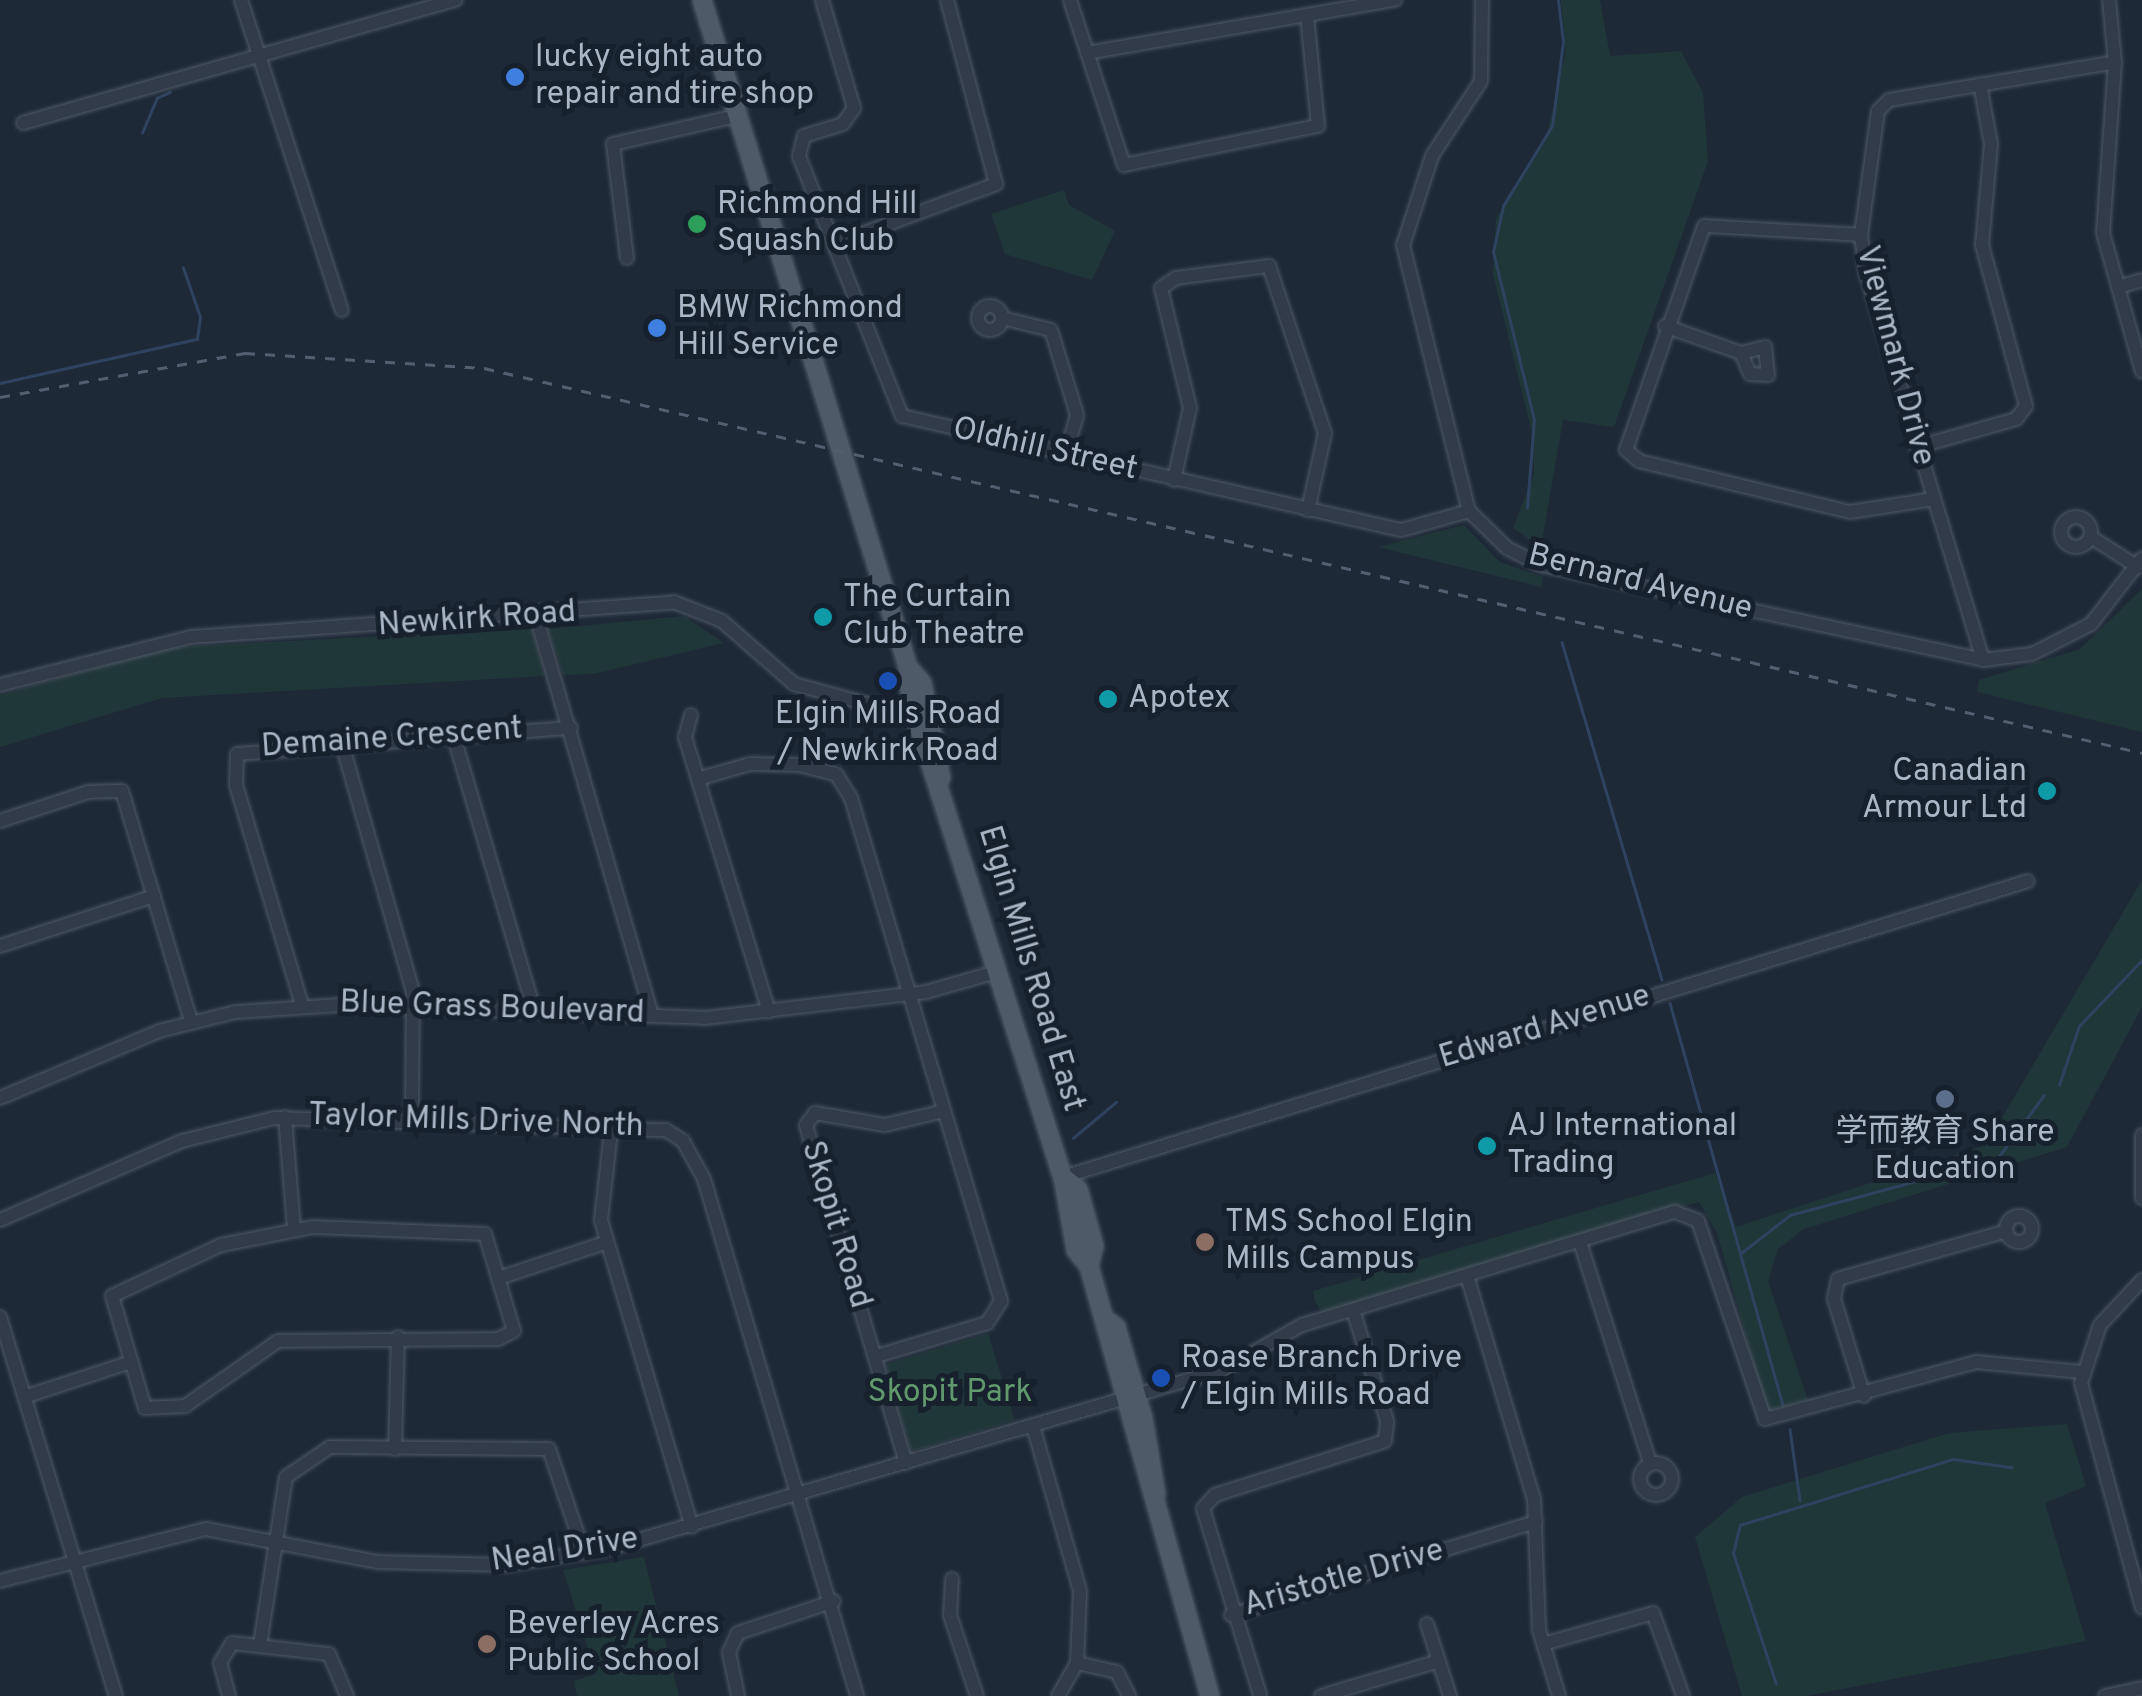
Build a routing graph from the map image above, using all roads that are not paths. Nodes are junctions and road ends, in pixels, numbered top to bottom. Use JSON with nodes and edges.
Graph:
{"nodes":[{"id":1,"x":241,"y":0,"type":"edge"},
{"id":2,"x":456,"y":0,"type":"edge"},
{"id":3,"x":822,"y":0,"type":"edge"},
{"id":4,"x":946,"y":0,"type":"edge"},
{"id":5,"x":1070,"y":0,"type":"edge"},
{"id":6,"x":1395,"y":0,"type":"edge"},
{"id":7,"x":1482,"y":0,"type":"edge"},
{"id":8,"x":2110,"y":0,"type":"edge"},
{"id":9,"x":711,"y":4,"type":"edge"},
{"id":10,"x":1306,"y":15,"type":"junction"},
{"id":11,"x":1088,"y":53,"type":"junction"},
{"id":12,"x":260,"y":58,"type":"junction"},
{"id":13,"x":2116,"y":62,"type":"junction"},
{"id":14,"x":1980,"y":84,"type":"junction"},
{"id":15,"x":741,"y":115,"type":"junction"},
{"id":16,"x":23,"y":123,"type":"dead end"},
{"id":17,"x":1861,"y":234,"type":"junction"},
{"id":18,"x":834,"y":244,"type":"junction"},
{"id":19,"x":628,"y":258,"type":"dead end"},
{"id":20,"x":2142,"y":280,"type":"edge"},
{"id":21,"x":2118,"y":287,"type":"junction"},
{"id":22,"x":342,"y":310,"type":"dead end"},
{"id":23,"x":1002,"y":318,"type":"dead end"},
{"id":24,"x":1665,"y":326,"type":"junction"},
{"id":25,"x":1741,"y":353,"type":"dead end"},
{"id":26,"x":2142,"y":372,"type":"edge"},
{"id":27,"x":1917,"y":447,"type":"junction"},
{"id":28,"x":1066,"y":454,"type":"junction"},
{"id":29,"x":1174,"y":480,"type":"junction"},
{"id":30,"x":1934,"y":500,"type":"junction"},
{"id":31,"x":1308,"y":510,"type":"junction"},
{"id":32,"x":1469,"y":511,"type":"junction"},
{"id":33,"x":2090,"y":537,"type":"dead end"},
{"id":34,"x":2140,"y":563,"type":"edge"},
{"id":35,"x":536,"y":616,"type":"junction"},
{"id":36,"x":1982,"y":660,"type":"junction"},
{"id":37,"x":0,"y":685,"type":"edge"},
{"id":38,"x":918,"y":701,"type":"junction"},
{"id":39,"x":691,"y":715,"type":"dead end"},
{"id":40,"x":571,"y":728,"type":"junction"},
{"id":41,"x":453,"y":734,"type":"junction"},
{"id":42,"x":342,"y":744,"type":"junction"},
{"id":43,"x":701,"y":778,"type":"junction"},
{"id":44,"x":0,"y":821,"type":"edge"},
{"id":45,"x":2028,"y":882,"type":"dead end"},
{"id":46,"x":154,"y":896,"type":"junction"},
{"id":47,"x":0,"y":946,"type":"edge"},
{"id":48,"x":996,"y":972,"type":"junction"},
{"id":49,"x":904,"y":995,"type":"junction"},
{"id":50,"x":302,"y":1005,"type":"junction"},
{"id":51,"x":414,"y":1009,"type":"junction"},
{"id":52,"x":534,"y":1010,"type":"junction"},
{"id":53,"x":769,"y":1011,"type":"junction"},
{"id":54,"x":652,"y":1013,"type":"junction"},
{"id":55,"x":191,"y":1021,"type":"junction"},
{"id":56,"x":0,"y":1098,"type":"edge"},
{"id":57,"x":940,"y":1112,"type":"junction"},
{"id":58,"x":285,"y":1117,"type":"junction"},
{"id":59,"x":412,"y":1118,"type":"junction"},
{"id":60,"x":612,"y":1123,"type":"junction"},
{"id":61,"x":2142,"y":1135,"type":"edge"},
{"id":62,"x":1063,"y":1176,"type":"junction"},
{"id":63,"x":2142,"y":1198,"type":"edge"},
{"id":64,"x":0,"y":1220,"type":"edge"},
{"id":65,"x":294,"y":1229,"type":"junction"},
{"id":66,"x":2006,"y":1231,"type":"dead end"},
{"id":67,"x":608,"y":1242,"type":"junction"},
{"id":68,"x":1580,"y":1242,"type":"junction"},
{"id":69,"x":502,"y":1276,"type":"junction"},
{"id":70,"x":1467,"y":1276,"type":"junction"},
{"id":71,"x":2142,"y":1280,"type":"edge"},
{"id":72,"x":1353,"y":1310,"type":"junction"},
{"id":73,"x":0,"y":1317,"type":"edge"},
{"id":74,"x":398,"y":1337,"type":"junction"},
{"id":75,"x":876,"y":1356,"type":"junction"},
{"id":76,"x":132,"y":1362,"type":"junction"},
{"id":77,"x":2082,"y":1372,"type":"junction"},
{"id":78,"x":1864,"y":1396,"type":"junction"},
{"id":79,"x":24,"y":1397,"type":"junction"},
{"id":80,"x":1129,"y":1398,"type":"junction"},
{"id":81,"x":1033,"y":1426,"type":"junction"},
{"id":82,"x":394,"y":1449,"type":"junction"},
{"id":83,"x":906,"y":1463,"type":"junction"},
{"id":84,"x":1650,"y":1464,"type":"dead end"},
{"id":85,"x":801,"y":1497,"type":"junction"},
{"id":86,"x":1536,"y":1522,"type":"junction"},
{"id":87,"x":692,"y":1527,"type":"junction"},
{"id":88,"x":273,"y":1540,"type":"junction"},
{"id":89,"x":584,"y":1552,"type":"junction"},
{"id":90,"x":74,"y":1559,"type":"junction"},
{"id":91,"x":952,"y":1579,"type":"dead end"},
{"id":92,"x":0,"y":1581,"type":"edge"},
{"id":93,"x":834,"y":1601,"type":"junction"},
{"id":94,"x":2142,"y":1608,"type":"edge"},
{"id":95,"x":1231,"y":1614,"type":"junction"},
{"id":96,"x":1427,"y":1624,"type":"dead end"},
{"id":97,"x":1543,"y":1644,"type":"junction"},
{"id":98,"x":260,"y":1645,"type":"junction"},
{"id":99,"x":1439,"y":1661,"type":"junction"},
{"id":100,"x":1077,"y":1663,"type":"junction"},
{"id":101,"x":2142,"y":1688,"type":"edge"},
{"id":102,"x":1260,"y":1695,"type":"edge"},
{"id":103,"x":116,"y":1696,"type":"edge"},
{"id":104,"x":229,"y":1696,"type":"edge"},
{"id":105,"x":347,"y":1696,"type":"edge"},
{"id":106,"x":738,"y":1696,"type":"edge"},
{"id":107,"x":857,"y":1696,"type":"edge"},
{"id":108,"x":977,"y":1696,"type":"edge"},
{"id":109,"x":1058,"y":1696,"type":"edge"},
{"id":110,"x":1129,"y":1696,"type":"edge"},
{"id":111,"x":1210,"y":1696,"type":"edge"},
{"id":112,"x":1321,"y":1696,"type":"edge"},
{"id":113,"x":1450,"y":1696,"type":"edge"},
{"id":114,"x":1559,"y":1696,"type":"edge"},
{"id":115,"x":1683,"y":1696,"type":"edge"},
{"id":116,"x":2105,"y":1696,"type":"edge"}],
"edges":[{"from":1,"to":12,"type":"street"},
{"from":2,"to":12,"type":"street"},
{"from":3,"to":18,"type":"street","name":"Oldhill Street"},
{"from":4,"to":18,"type":"street"},
{"from":5,"to":11,"type":"street"},
{"from":6,"to":10,"type":"street"},
{"from":7,"to":32,"type":"street"},
{"from":8,"to":13,"type":"street"},
{"from":9,"to":15,"type":"main road","name":"Elgin Mills Road East"},
{"from":10,"to":11,"type":"street"},
{"from":10,"to":11,"type":"street"},
{"from":12,"to":16,"type":"street"},
{"from":12,"to":22,"type":"street"},
{"from":13,"to":14,"type":"street","name":"Viewmark Drive"},
{"from":13,"to":21,"type":"street"},
{"from":14,"to":17,"type":"street","name":"Viewmark Drive"},
{"from":14,"to":27,"type":"street"},
{"from":15,"to":19,"type":"street"},
{"from":15,"to":38,"type":"main road","name":"Elgin Mills Road East"},
{"from":17,"to":24,"type":"street"},
{"from":17,"to":27,"type":"street","name":"Viewmark Drive"},
{"from":18,"to":28,"type":"street","name":"Oldhill Street"},
{"from":20,"to":21,"type":"street"},
{"from":21,"to":26,"type":"street"},
{"from":23,"to":28,"type":"street"},
{"from":24,"to":25,"type":"street"},
{"from":24,"to":30,"type":"street"},
{"from":27,"to":30,"type":"street","name":"Viewmark Drive"},
{"from":28,"to":29,"type":"street","name":"Oldhill Street"},
{"from":29,"to":31,"type":"street","name":"Oldhill Street"},
{"from":29,"to":31,"type":"street"},
{"from":30,"to":36,"type":"street","name":"Viewmark Drive"},
{"from":31,"to":32,"type":"street","name":"Oldhill Street"},
{"from":32,"to":36,"type":"street","name":"Bernard Avenue"},
{"from":33,"to":34,"type":"street"},
{"from":34,"to":36,"type":"street","name":"Bernard Avenue"},
{"from":35,"to":37,"type":"street","name":"Newkirk Road"},
{"from":35,"to":38,"type":"street","name":"Newkirk Road"},
{"from":35,"to":40,"type":"street"},
{"from":38,"to":48,"type":"main road","name":"Elgin Mills Road East"},
{"from":39,"to":43,"type":"street"},
{"from":40,"to":41,"type":"street","name":"Demaine Crescent"},
{"from":40,"to":54,"type":"street"},
{"from":41,"to":42,"type":"street","name":"Demaine Crescent"},
{"from":41,"to":52,"type":"street"},
{"from":42,"to":50,"type":"street","name":"Demaine Crescent"},
{"from":42,"to":51,"type":"street"},
{"from":43,"to":49,"type":"street"},
{"from":43,"to":53,"type":"street"},
{"from":44,"to":46,"type":"street"},
{"from":45,"to":62,"type":"street","name":"Edward Avenue"},
{"from":46,"to":47,"type":"street"},
{"from":46,"to":55,"type":"street"},
{"from":48,"to":49,"type":"street","name":"Blue Grass Boulevard"},
{"from":48,"to":62,"type":"main road","name":"Elgin Mills Road East"},
{"from":49,"to":53,"type":"street","name":"Blue Grass Boulevard"},
{"from":49,"to":57,"type":"street"},
{"from":50,"to":51,"type":"street","name":"Blue Grass Boulevard"},
{"from":50,"to":55,"type":"street","name":"Blue Grass Boulevard"},
{"from":51,"to":52,"type":"street","name":"Blue Grass Boulevard"},
{"from":51,"to":59,"type":"street"},
{"from":52,"to":54,"type":"street","name":"Blue Grass Boulevard"},
{"from":53,"to":54,"type":"street","name":"Blue Grass Boulevard"},
{"from":55,"to":56,"type":"street","name":"Blue Grass Boulevard"},
{"from":57,"to":75,"type":"street"},
{"from":57,"to":75,"type":"street","name":"Skopit Road"},
{"from":58,"to":59,"type":"street","name":"Taylor Mills Drive North"},
{"from":58,"to":64,"type":"street","name":"Taylor Mills Drive North"},
{"from":58,"to":65,"type":"street"},
{"from":59,"to":60,"type":"street","name":"Taylor Mills Drive North"},
{"from":60,"to":67,"type":"street"},
{"from":60,"to":85,"type":"street","name":"Taylor Mills Drive North"},
{"from":61,"to":63,"type":"street"},
{"from":62,"to":80,"type":"main road","name":"Elgin Mills Road East"},
{"from":65,"to":69,"type":"street"},
{"from":65,"to":76,"type":"street"},
{"from":66,"to":78,"type":"street"},
{"from":67,"to":69,"type":"street"},
{"from":67,"to":87,"type":"street"},
{"from":68,"to":70,"type":"street","name":"Neal Drive"},
{"from":68,"to":78,"type":"street","name":"Neal Drive"},
{"from":68,"to":84,"type":"street"},
{"from":69,"to":74,"type":"street"},
{"from":70,"to":72,"type":"street","name":"Neal Drive"},
{"from":70,"to":86,"type":"street"},
{"from":71,"to":77,"type":"street"},
{"from":72,"to":80,"type":"street","name":"Neal Drive"},
{"from":72,"to":95,"type":"street","name":"Aristotle Drive"},
{"from":73,"to":79,"type":"street"},
{"from":74,"to":76,"type":"street"},
{"from":74,"to":82,"type":"street"},
{"from":75,"to":83,"type":"street","name":"Skopit Road"},
{"from":76,"to":79,"type":"street"},
{"from":77,"to":78,"type":"street"},
{"from":77,"to":94,"type":"street"},
{"from":79,"to":90,"type":"street"},
{"from":80,"to":81,"type":"street","name":"Neal Drive"},
{"from":80,"to":111,"type":"main road","name":"Elgin Mills Road East"},
{"from":81,"to":83,"type":"street","name":"Neal Drive"},
{"from":81,"to":100,"type":"street"},
{"from":82,"to":88,"type":"street"},
{"from":82,"to":89,"type":"street"},
{"from":83,"to":85,"type":"street","name":"Neal Drive"},
{"from":85,"to":87,"type":"street","name":"Neal Drive"},
{"from":85,"to":93,"type":"street","name":"Taylor Mills Drive North"},
{"from":86,"to":95,"type":"street","name":"Aristotle Drive"},
{"from":86,"to":97,"type":"street"},
{"from":87,"to":89,"type":"street","name":"Neal Drive"},
{"from":88,"to":89,"type":"street","name":"Neal Drive"},
{"from":88,"to":90,"type":"street","name":"Neal Drive"},
{"from":88,"to":98,"type":"street"},
{"from":90,"to":92,"type":"street","name":"Neal Drive"},
{"from":90,"to":103,"type":"street"},
{"from":91,"to":108,"type":"street"},
{"from":93,"to":106,"type":"street"},
{"from":93,"to":107,"type":"street","name":"Taylor Mills Drive North"},
{"from":95,"to":102,"type":"street"},
{"from":96,"to":99,"type":"street"},
{"from":97,"to":114,"type":"street"},
{"from":97,"to":115,"type":"street"},
{"from":98,"to":104,"type":"street"},
{"from":98,"to":105,"type":"street"},
{"from":99,"to":112,"type":"street"},
{"from":99,"to":113,"type":"street"},
{"from":100,"to":109,"type":"street"},
{"from":100,"to":110,"type":"street"},
{"from":101,"to":116,"type":"street"}]}
